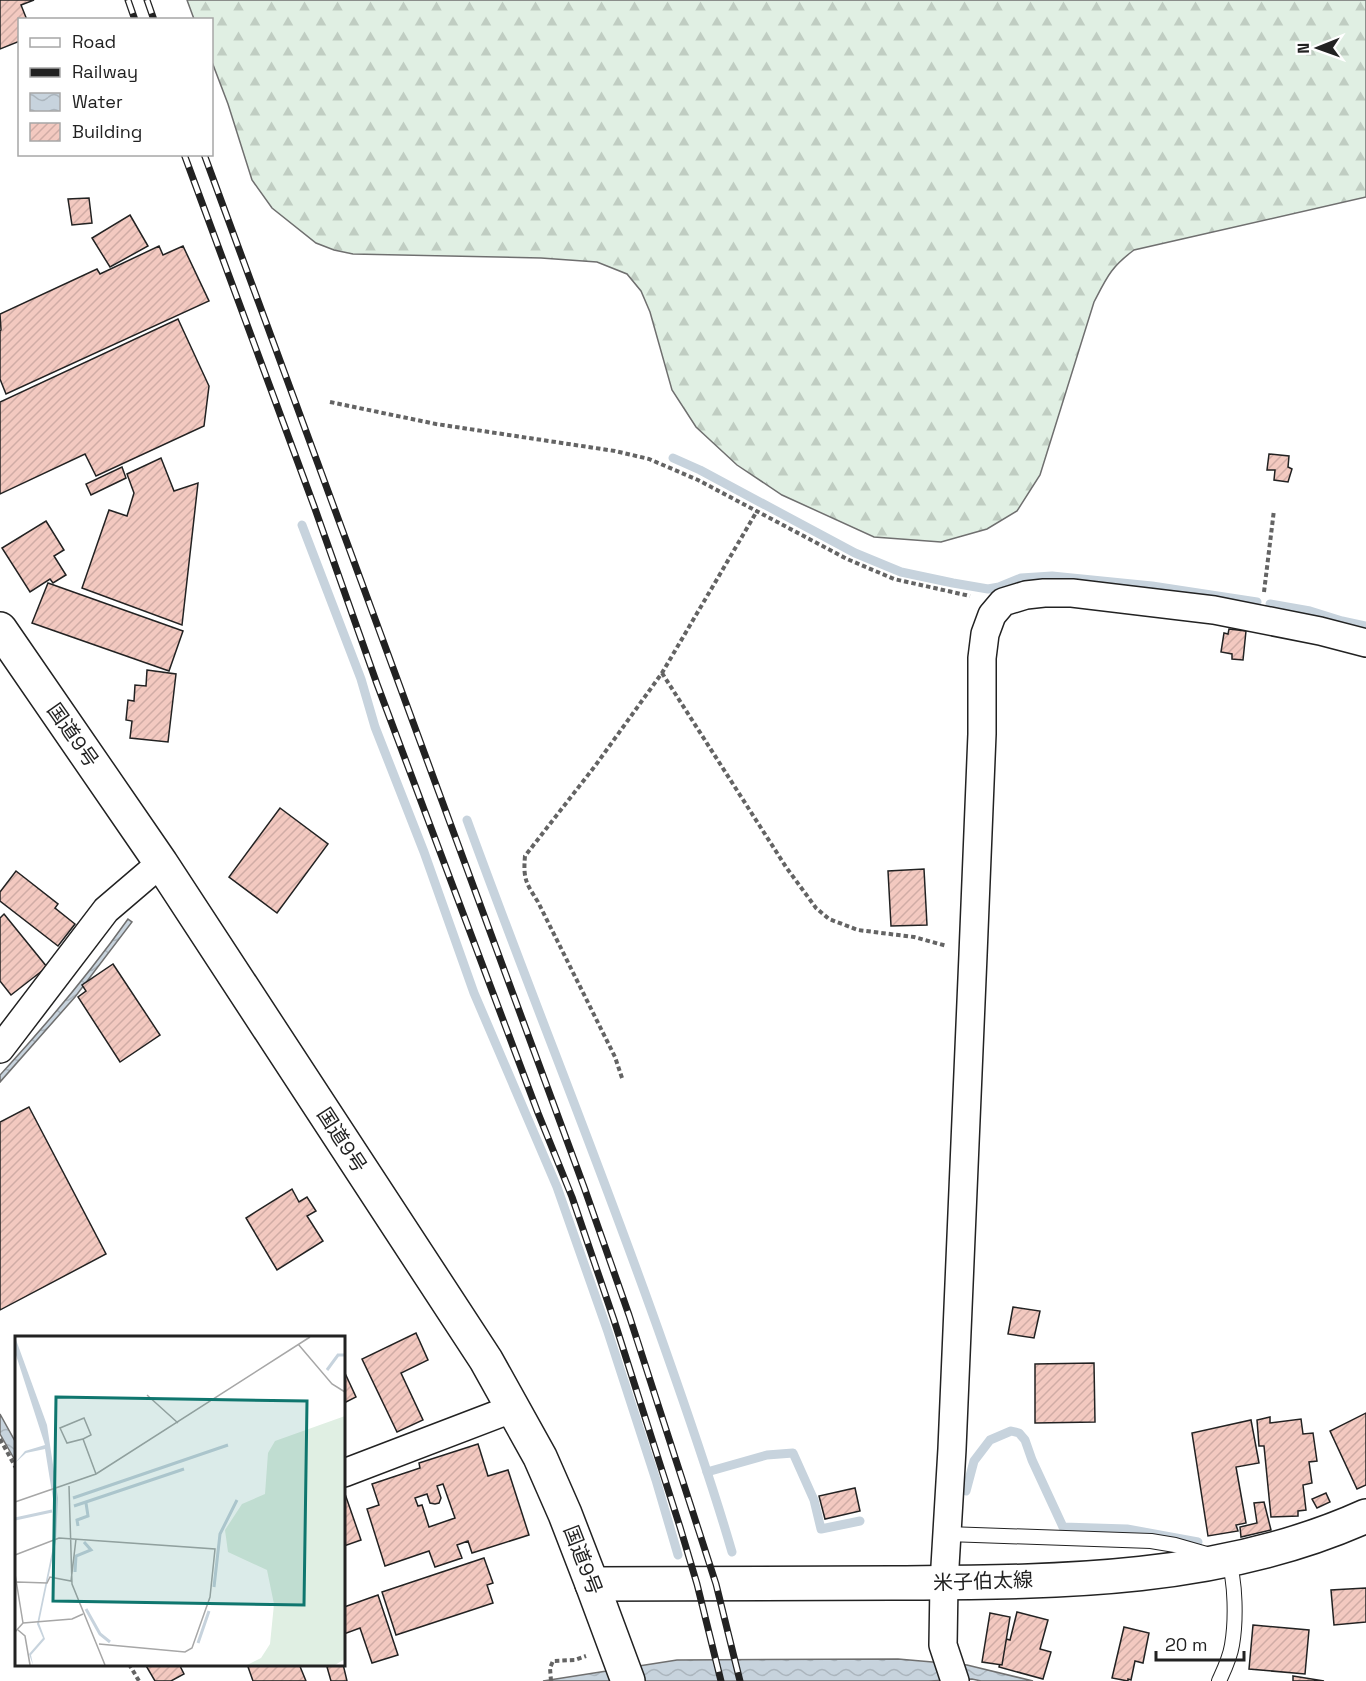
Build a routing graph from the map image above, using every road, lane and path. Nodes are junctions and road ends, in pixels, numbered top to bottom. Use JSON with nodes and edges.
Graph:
{"nodes":[{"id":1,"x":330,"y":402,"type":"dead end"},
{"id":2,"x":1274,"y":510,"type":"dead end"},
{"id":3,"x":757,"y":511,"type":"junction"},
{"id":4,"x":1004,"y":602,"type":"junction"},
{"id":5,"x":1261,"y":619,"type":"junction"},
{"id":6,"x":0,"y":629,"type":"edge"},
{"id":7,"x":1366,"y":643,"type":"edge"},
{"id":8,"x":662,"y":673,"type":"junction"},
{"id":9,"x":161,"y":863,"type":"junction"},
{"id":10,"x":973,"y":955,"type":"junction"},
{"id":11,"x":0,"y":1049,"type":"edge"},
{"id":12,"x":622,"y":1078,"type":"dead end"},
{"id":13,"x":514,"y":1408,"type":"junction"},
{"id":14,"x":0,"y":1439,"type":"edge"},
{"id":15,"x":15,"y":1466,"type":"edge"},
{"id":16,"x":345,"y":1473,"type":"edge"},
{"id":17,"x":1366,"y":1516,"type":"edge"},
{"id":18,"x":947,"y":1534,"type":"junction"},
{"id":19,"x":1229,"y":1560,"type":"junction"},
{"id":20,"x":944,"y":1583,"type":"junction"},
{"id":21,"x":592,"y":1584,"type":"junction"},
{"id":22,"x":621,"y":1662,"type":"edge"},
{"id":23,"x":130,"y":1666,"type":"edge"},
{"id":24,"x":139,"y":1681,"type":"edge"},
{"id":25,"x":551,"y":1681,"type":"edge"},
{"id":26,"x":955,"y":1681,"type":"edge"},
{"id":27,"x":1219,"y":1681,"type":"edge"}],
"edges":[{"from":1,"to":3,"type":"path"},
{"from":2,"to":5,"type":"path"},
{"from":3,"to":4,"type":"path"},
{"from":3,"to":8,"type":"path"},
{"from":4,"to":5,"type":"street"},
{"from":4,"to":10,"type":"street"},
{"from":5,"to":7,"type":"street"},
{"from":6,"to":9,"type":"main road","name":"国道9号"},
{"from":8,"to":10,"type":"path"},
{"from":8,"to":12,"type":"path"},
{"from":9,"to":11,"type":"street"},
{"from":9,"to":13,"type":"main road","name":"国道9号"},
{"from":10,"to":18,"type":"street"},
{"from":13,"to":16,"type":"street"},
{"from":13,"to":21,"type":"main road","name":"国道9号"},
{"from":14,"to":15,"type":"path"},
{"from":17,"to":19,"type":"main road","name":"米子伯太線"},
{"from":18,"to":19,"type":"lane"},
{"from":18,"to":20,"type":"street"},
{"from":19,"to":20,"type":"main road","name":"米子伯太線"},
{"from":19,"to":27,"type":"lane"},
{"from":20,"to":21,"type":"main road","name":"米子伯太線"},
{"from":20,"to":26,"type":"street"},
{"from":21,"to":22,"type":"main road","name":"国道9号"},
{"from":22,"to":25,"type":"path"},
{"from":23,"to":24,"type":"path"}]}
